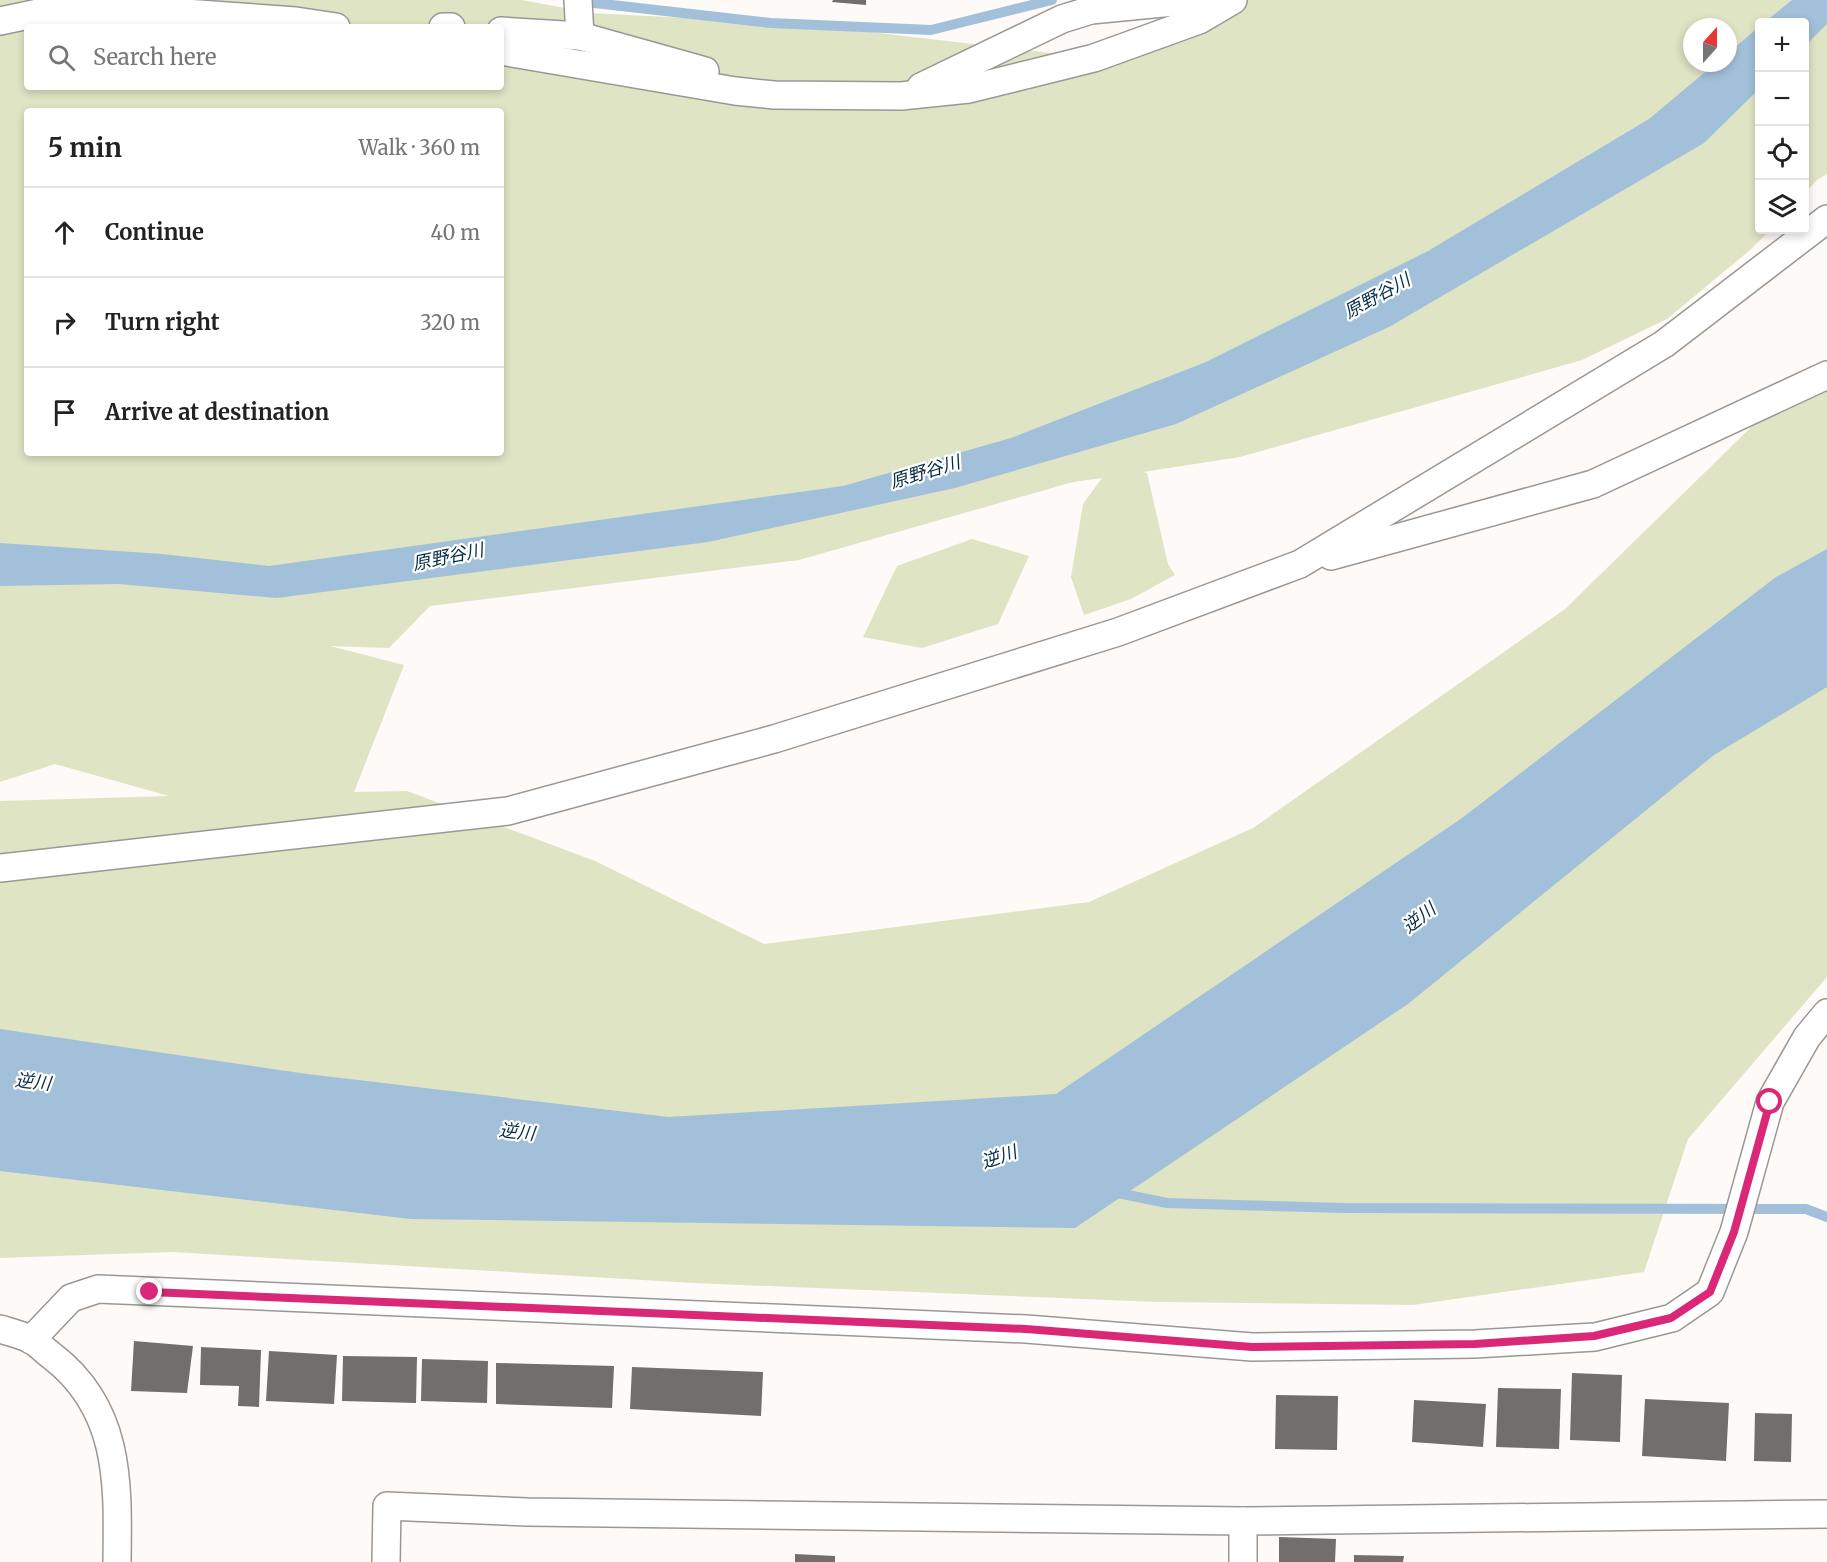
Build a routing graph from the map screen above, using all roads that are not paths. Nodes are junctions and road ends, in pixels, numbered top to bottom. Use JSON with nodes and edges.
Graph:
{"nodes":[{"id":1,"x":578,"y":0,"type":"edge"},
{"id":2,"x":1194,"y":0,"type":"edge"},
{"id":3,"x":1233,"y":0,"type":"edge"},
{"id":4,"x":1091,"y":5,"type":"edge"},
{"id":5,"x":0,"y":21,"type":"edge"},
{"id":6,"x":316,"y":24,"type":"edge"},
{"id":7,"x":504,"y":31,"type":"edge"},
{"id":8,"x":580,"y":36,"type":"junction"},
{"id":9,"x":504,"y":52,"type":"edge"},
{"id":10,"x":735,"y":92,"type":"junction"},
{"id":11,"x":901,"y":96,"type":"junction"},
{"id":12,"x":1827,"y":219,"type":"edge"},
{"id":13,"x":1827,"y":375,"type":"edge"},
{"id":14,"x":1300,"y":564,"type":"junction"},
{"id":15,"x":0,"y":868,"type":"edge"},
{"id":16,"x":1827,"y":1013,"type":"edge"},
{"id":17,"x":0,"y":1329,"type":"edge"},
{"id":18,"x":31,"y":1340,"type":"junction"},
{"id":19,"x":1827,"y":1514,"type":"edge"},
{"id":20,"x":1243,"y":1521,"type":"junction"},
{"id":21,"x":117,"y":1562,"type":"edge"},
{"id":22,"x":386,"y":1562,"type":"edge"},
{"id":23,"x":1243,"y":1562,"type":"edge"}],
"edges":[{"from":1,"to":8,"type":"street"},
{"from":2,"to":4,"type":"street"},
{"from":3,"to":11,"type":"street"},
{"from":4,"to":11,"type":"street"},
{"from":5,"to":6,"type":"street"},
{"from":7,"to":8,"type":"street"},
{"from":8,"to":10,"type":"street"},
{"from":9,"to":10,"type":"street"},
{"from":10,"to":11,"type":"street"},
{"from":12,"to":14,"type":"street"},
{"from":13,"to":14,"type":"street"},
{"from":14,"to":15,"type":"street"},
{"from":16,"to":18,"type":"street"},
{"from":17,"to":18,"type":"street"},
{"from":18,"to":21,"type":"street"},
{"from":19,"to":20,"type":"street"},
{"from":20,"to":22,"type":"street"},
{"from":20,"to":23,"type":"street"}]}
